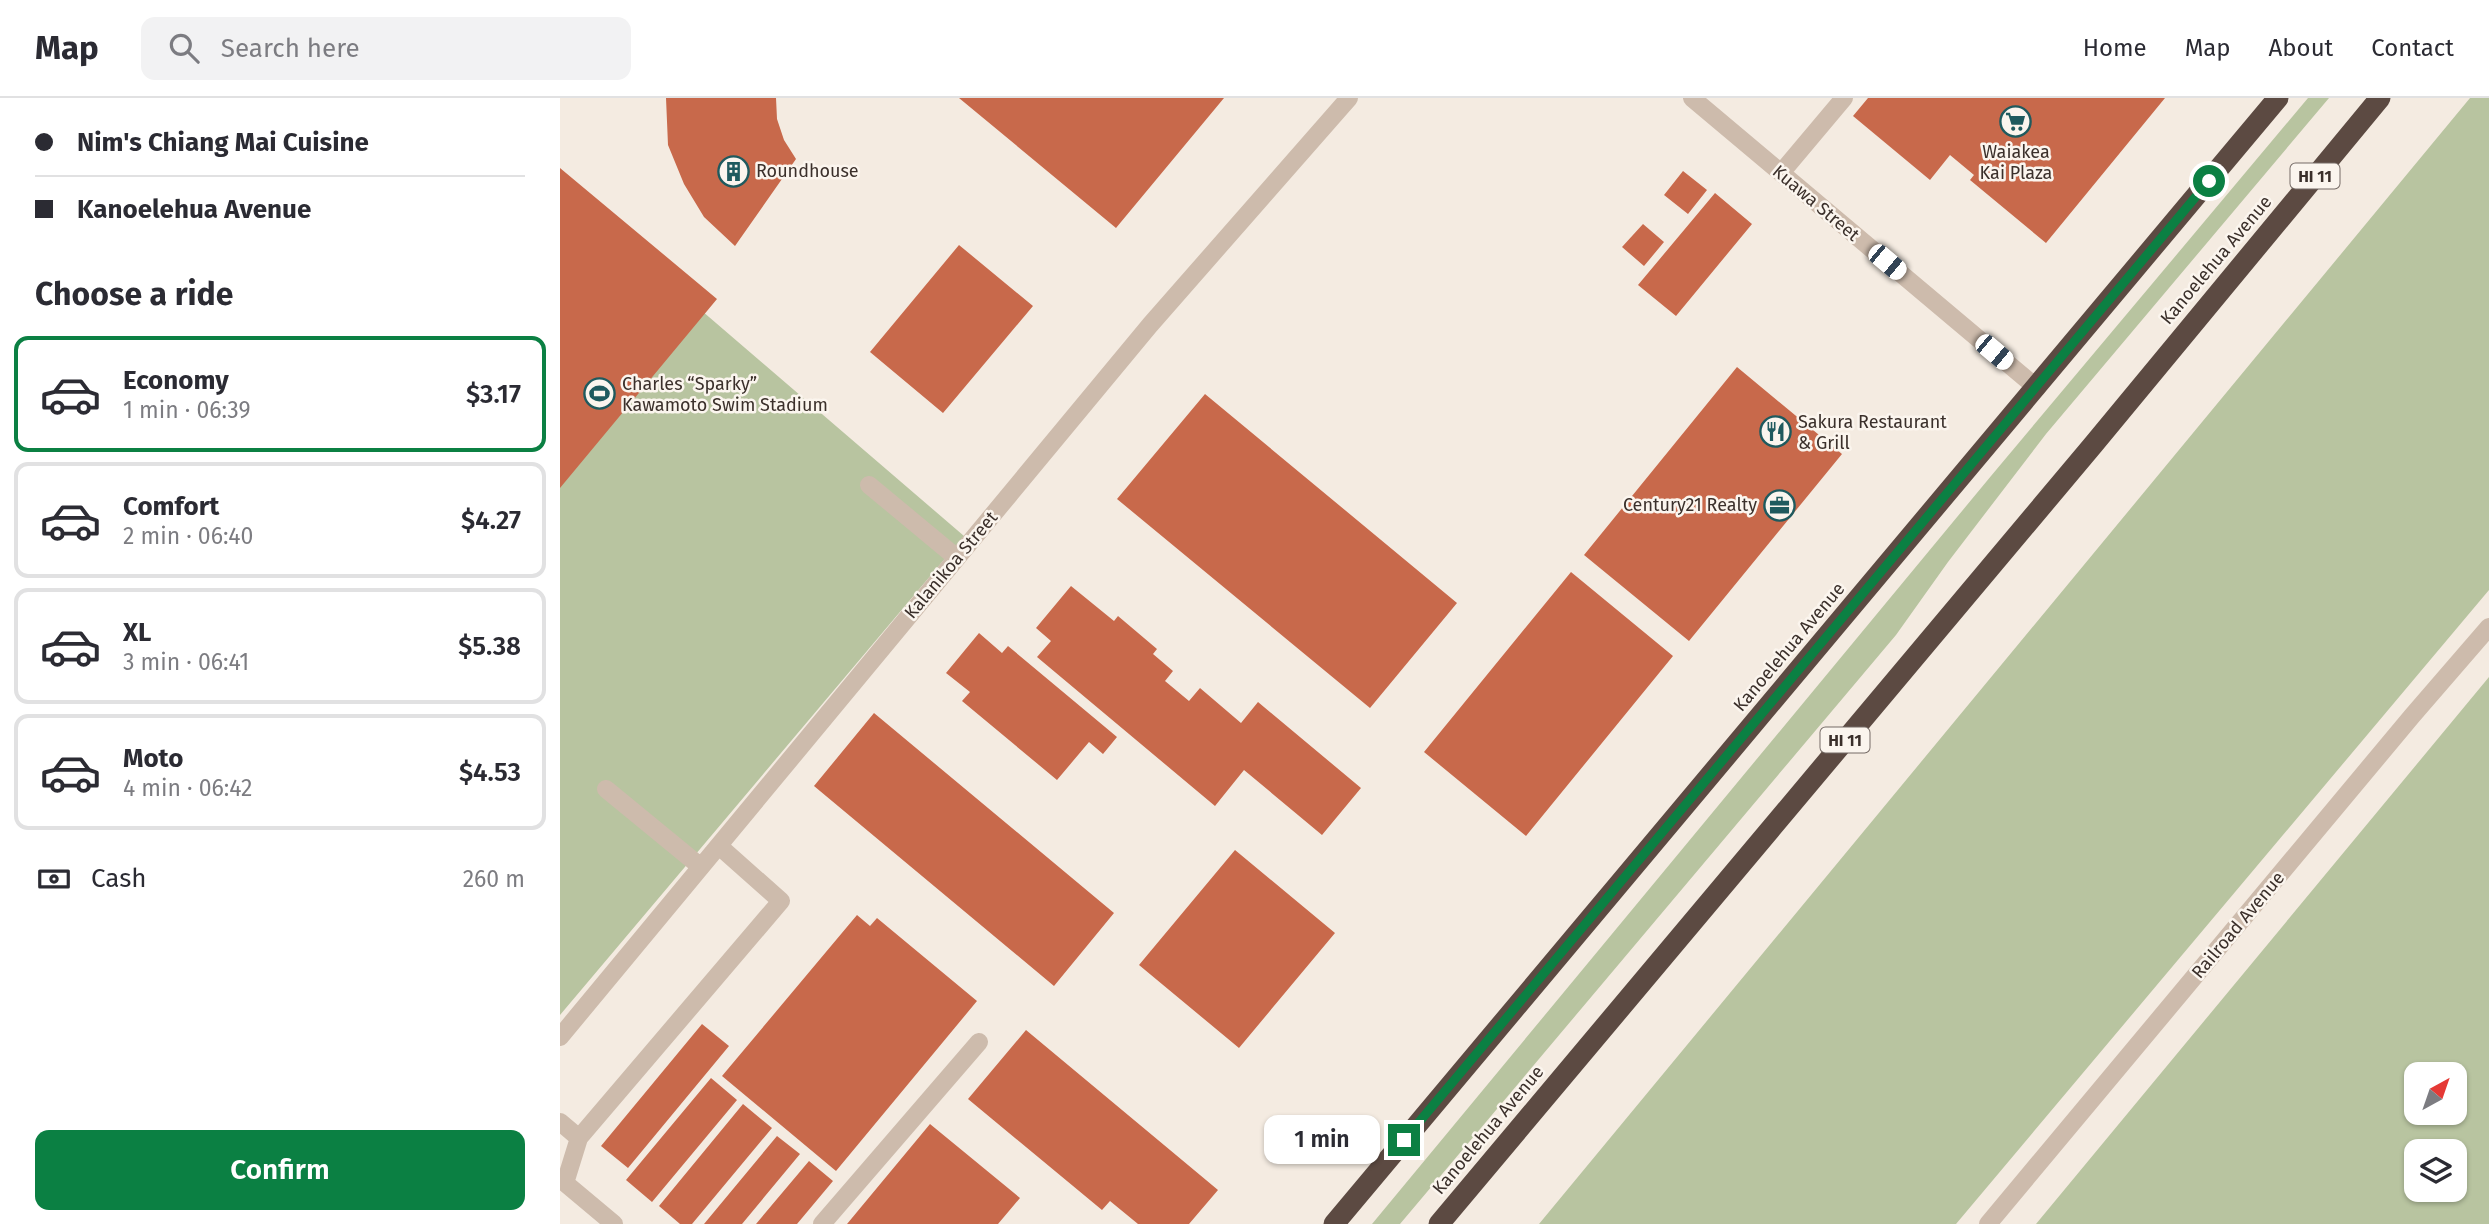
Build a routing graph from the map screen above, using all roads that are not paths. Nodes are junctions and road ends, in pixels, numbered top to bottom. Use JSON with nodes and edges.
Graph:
{"nodes":[{"id":1,"x":1349,"y":98,"type":"edge"},
{"id":2,"x":1692,"y":98,"type":"edge"},
{"id":3,"x":1844,"y":98,"type":"edge"},
{"id":4,"x":2278,"y":98,"type":"edge"},
{"id":5,"x":2380,"y":98,"type":"edge"},
{"id":6,"x":1781,"y":173,"type":"junction"},
{"id":7,"x":2037,"y":388,"type":"junction"},
{"id":8,"x":869,"y":485,"type":"dead end"},
{"id":9,"x":957,"y":558,"type":"junction"},
{"id":10,"x":2489,"y":627,"type":"edge"},
{"id":11,"x":606,"y":789,"type":"dead end"},
{"id":12,"x":719,"y":846,"type":"junction"},
{"id":13,"x":701,"y":867,"type":"junction"},
{"id":14,"x":560,"y":1037,"type":"edge"},
{"id":15,"x":979,"y":1042,"type":"dead end"},
{"id":16,"x":560,"y":1122,"type":"edge"},
{"id":17,"x":579,"y":1138,"type":"junction"},
{"id":18,"x":614,"y":1224,"type":"edge"},
{"id":19,"x":822,"y":1224,"type":"edge"},
{"id":20,"x":1334,"y":1224,"type":"edge"},
{"id":21,"x":1439,"y":1224,"type":"edge"},
{"id":22,"x":1989,"y":1224,"type":"edge"}],
"edges":[{"from":1,"to":9,"type":"street","name":"Kalanikoa Street"},
{"from":2,"to":6,"type":"street","name":"Kuawa Street"},
{"from":3,"to":6,"type":"street"},
{"from":4,"to":7,"type":"highway","name":"Kanoelehua Avenue"},
{"from":5,"to":21,"type":"highway","name":"Kanoelehua Avenue","number":"HI 11"},
{"from":6,"to":7,"type":"street","name":"Kuawa Street"},
{"from":7,"to":20,"type":"highway","name":"Kanoelehua Avenue"},
{"from":8,"to":9,"type":"street"},
{"from":9,"to":12,"type":"street","name":"Kalanikoa Street"},
{"from":10,"to":22,"type":"street","name":"Railroad Avenue"},
{"from":11,"to":13,"type":"street"},
{"from":12,"to":13,"type":"street","name":"Kalanikoa Street"},
{"from":12,"to":17,"type":"street"},
{"from":13,"to":14,"type":"street","name":"Kalanikoa Street"},
{"from":15,"to":19,"type":"street"},
{"from":16,"to":17,"type":"street"},
{"from":17,"to":18,"type":"street"}]}
